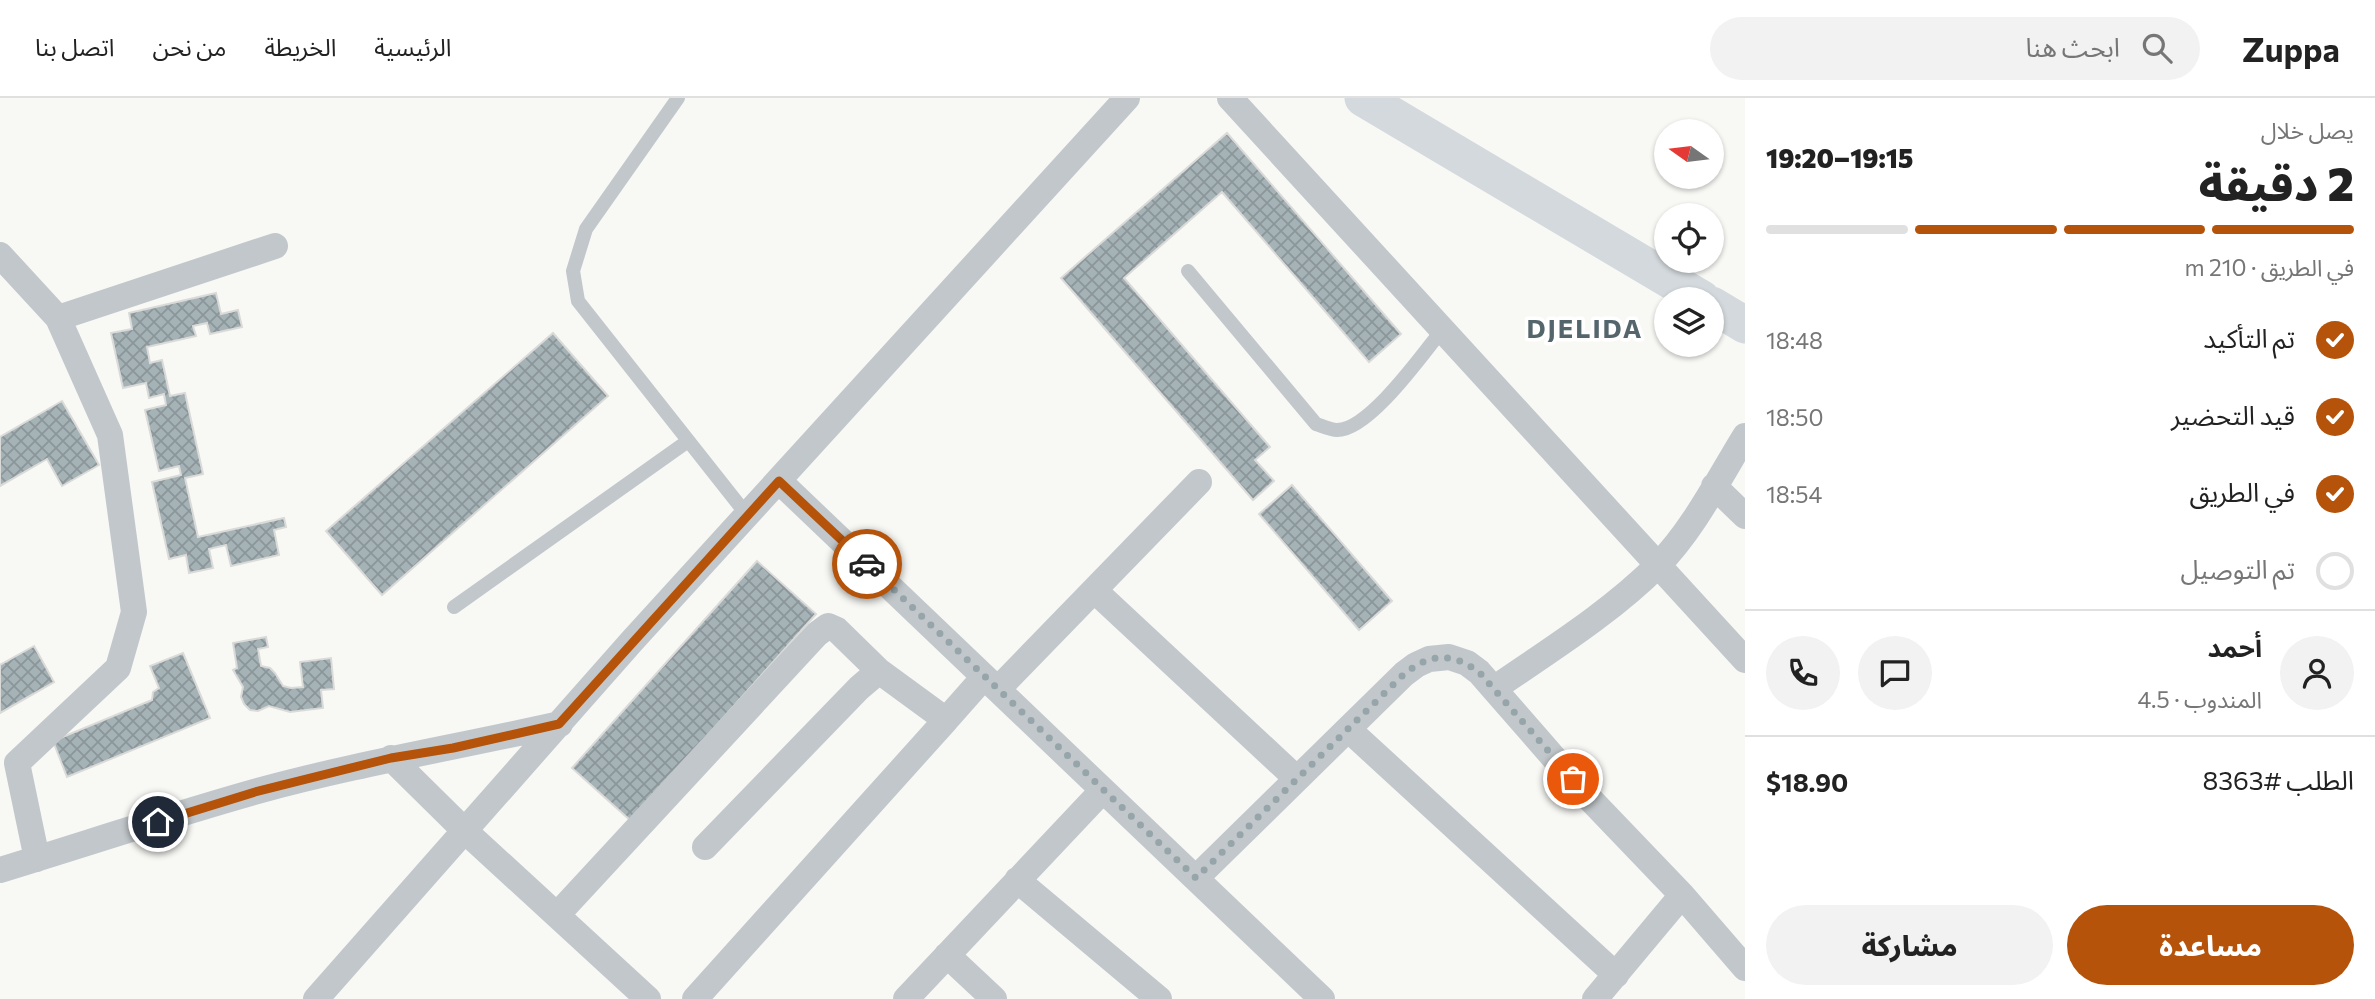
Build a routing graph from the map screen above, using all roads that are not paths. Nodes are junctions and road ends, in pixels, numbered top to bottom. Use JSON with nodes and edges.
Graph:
{"nodes":[{"id":1,"x":678,"y":98,"type":"edge"},
{"id":2,"x":1127,"y":98,"type":"edge"},
{"id":3,"x":1230,"y":98,"type":"edge"},
{"id":4,"x":1370,"y":100,"type":"edge"},
{"id":5,"x":275,"y":246,"type":"dead end"},
{"id":6,"x":0,"y":255,"type":"edge"},
{"id":7,"x":1188,"y":271,"type":"dead end"},
{"id":8,"x":1682,"y":287,"type":"edge"},
{"id":9,"x":1724,"y":312,"type":"edge"},
{"id":10,"x":58,"y":318,"type":"junction"},
{"id":11,"x":1745,"y":325,"type":"edge"},
{"id":12,"x":1442,"y":330,"type":"junction"},
{"id":13,"x":1745,"y":436,"type":"edge"},
{"id":14,"x":688,"y":441,"type":"junction"},
{"id":15,"x":779,"y":481,"type":"junction"},
{"id":16,"x":1199,"y":482,"type":"dead end"},
{"id":17,"x":1714,"y":486,"type":"junction"},
{"id":18,"x":747,"y":515,"type":"junction"},
{"id":19,"x":1745,"y":516,"type":"edge"},
{"id":20,"x":1658,"y":565,"type":"junction"},
{"id":21,"x":1094,"y":590,"type":"junction"},
{"id":22,"x":454,"y":607,"type":"dead end"},
{"id":23,"x":1744,"y":656,"type":"edge"},
{"id":24,"x":879,"y":671,"type":"junction"},
{"id":25,"x":991,"y":683,"type":"junction"},
{"id":26,"x":1495,"y":688,"type":"junction"},
{"id":27,"x":946,"y":720,"type":"junction"},
{"id":28,"x":559,"y":724,"type":"junction"},
{"id":29,"x":1348,"y":729,"type":"junction"},
{"id":30,"x":391,"y":758,"type":"junction"},
{"id":31,"x":1297,"y":779,"type":"junction"},
{"id":32,"x":1103,"y":790,"type":"junction"},
{"id":33,"x":465,"y":831,"type":"junction"},
{"id":34,"x":705,"y":847,"type":"dead end"},
{"id":35,"x":37,"y":859,"type":"junction"},
{"id":36,"x":0,"y":870,"type":"edge"},
{"id":37,"x":1196,"y":878,"type":"junction"},
{"id":38,"x":1017,"y":880,"type":"junction"},
{"id":39,"x":1682,"y":895,"type":"junction"},
{"id":40,"x":557,"y":915,"type":"junction"},
{"id":41,"x":947,"y":955,"type":"junction"},
{"id":42,"x":1744,"y":965,"type":"edge"},
{"id":43,"x":1616,"y":975,"type":"junction"},
{"id":44,"x":316,"y":999,"type":"edge"},
{"id":45,"x":648,"y":999,"type":"edge"},
{"id":46,"x":695,"y":999,"type":"edge"},
{"id":47,"x":906,"y":999,"type":"edge"},
{"id":48,"x":994,"y":999,"type":"edge"},
{"id":49,"x":1159,"y":999,"type":"edge"},
{"id":50,"x":1322,"y":999,"type":"edge"},
{"id":51,"x":1595,"y":999,"type":"edge"}],
"edges":[{"from":1,"to":14,"type":"lane"},
{"from":2,"to":15,"type":"street"},
{"from":3,"to":12,"type":"street"},
{"from":4,"to":8,"type":"main road"},
{"from":5,"to":10,"type":"street"},
{"from":6,"to":10,"type":"street"},
{"from":7,"to":12,"type":"lane"},
{"from":9,"to":11,"type":"main road"},
{"from":10,"to":35,"type":"street"},
{"from":12,"to":20,"type":"street"},
{"from":13,"to":17,"type":"street"},
{"from":14,"to":18,"type":"lane"},
{"from":14,"to":22,"type":"lane"},
{"from":15,"to":18,"type":"street"},
{"from":15,"to":25,"type":"street"},
{"from":16,"to":21,"type":"street"},
{"from":17,"to":19,"type":"street"},
{"from":17,"to":20,"type":"street"},
{"from":18,"to":28,"type":"street"},
{"from":20,"to":23,"type":"street"},
{"from":20,"to":26,"type":"street"},
{"from":21,"to":25,"type":"street"},
{"from":21,"to":31,"type":"street"},
{"from":24,"to":27,"type":"street"},
{"from":24,"to":34,"type":"street"},
{"from":24,"to":40,"type":"street"},
{"from":25,"to":27,"type":"street"},
{"from":25,"to":32,"type":"street"},
{"from":26,"to":29,"type":"street"},
{"from":26,"to":39,"type":"street"},
{"from":27,"to":46,"type":"street"},
{"from":28,"to":30,"type":"street"},
{"from":28,"to":33,"type":"street"},
{"from":29,"to":31,"type":"street"},
{"from":29,"to":43,"type":"street"},
{"from":30,"to":33,"type":"street"},
{"from":30,"to":35,"type":"street"},
{"from":31,"to":37,"type":"street"},
{"from":32,"to":37,"type":"street"},
{"from":32,"to":38,"type":"street"},
{"from":33,"to":40,"type":"street"},
{"from":33,"to":44,"type":"street"},
{"from":35,"to":36,"type":"street"},
{"from":37,"to":50,"type":"street"},
{"from":38,"to":41,"type":"street"},
{"from":38,"to":49,"type":"street"},
{"from":39,"to":42,"type":"street"},
{"from":39,"to":43,"type":"street"},
{"from":40,"to":45,"type":"street"},
{"from":41,"to":47,"type":"street"},
{"from":41,"to":48,"type":"street"},
{"from":43,"to":51,"type":"street"}]}
